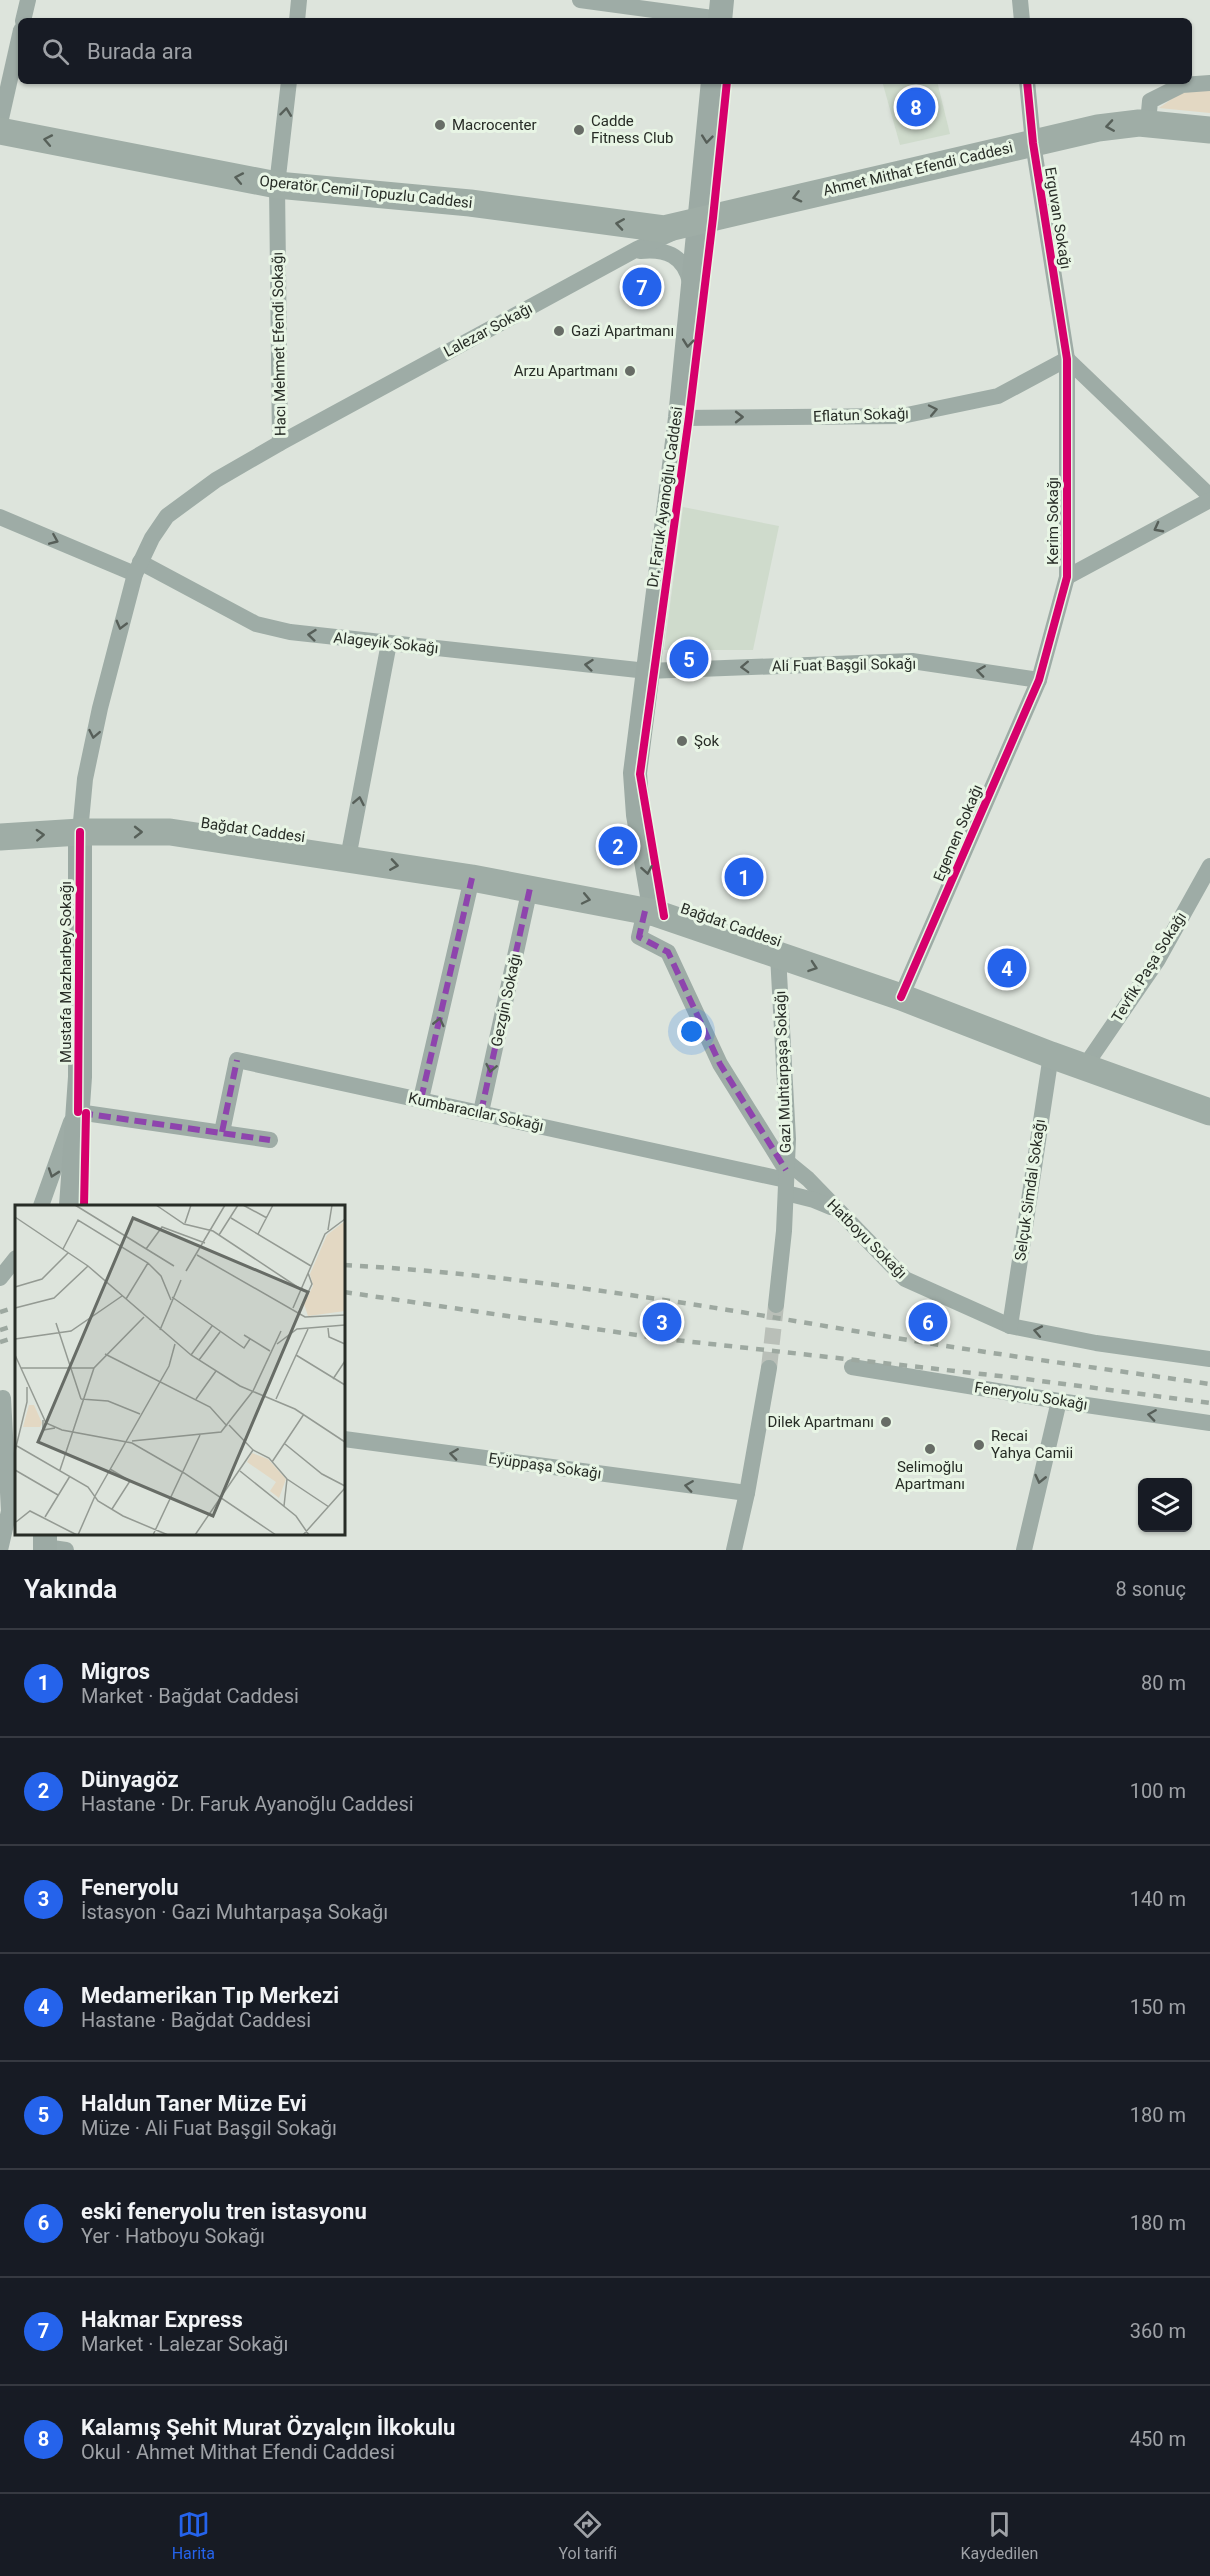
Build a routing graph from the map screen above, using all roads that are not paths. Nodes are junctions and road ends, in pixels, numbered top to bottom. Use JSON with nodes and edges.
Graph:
{"nodes":[{"id":1,"x":28,"y":0,"type":"edge"},
{"id":2,"x":299,"y":0,"type":"edge"},
{"id":3,"x":580,"y":0,"type":"edge"},
{"id":4,"x":1020,"y":0,"type":"edge"},
{"id":5,"x":720,"y":13,"type":"edge"},
{"id":6,"x":24,"y":18,"type":"edge"},
{"id":7,"x":297,"y":18,"type":"edge"},
{"id":8,"x":1022,"y":18,"type":"edge"},
{"id":9,"x":18,"y":43,"type":"edge"},
{"id":10,"x":1210,"y":83,"type":"edge"},
{"id":11,"x":290,"y":84,"type":"edge"},
{"id":12,"x":713,"y":84,"type":"edge"},
{"id":13,"x":1027,"y":84,"type":"edge"},
{"id":14,"x":0,"y":123,"type":"edge"},
{"id":15,"x":1148,"y":123,"type":"junction"},
{"id":16,"x":1210,"y":130,"type":"edge"},
{"id":17,"x":0,"y":131,"type":"edge"},
{"id":18,"x":1033,"y":143,"type":"junction"},
{"id":19,"x":277,"y":185,"type":"junction"},
{"id":20,"x":698,"y":222,"type":"junction"},
{"id":21,"x":630,"y":253,"type":"junction"},
{"id":22,"x":693,"y":297,"type":"junction"},
{"id":23,"x":1068,"y":359,"type":"junction"},
{"id":24,"x":680,"y":418,"type":"junction"},
{"id":25,"x":280,"y":442,"type":"junction"},
{"id":26,"x":1210,"y":498,"type":"edge"},
{"id":27,"x":0,"y":517,"type":"edge"},
{"id":28,"x":137,"y":568,"type":"junction"},
{"id":29,"x":1066,"y":577,"type":"junction"},
{"id":30,"x":389,"y":644,"type":"junction"},
{"id":31,"x":647,"y":671,"type":"junction"},
{"id":32,"x":1039,"y":680,"type":"junction"},
{"id":33,"x":80,"y":832,"type":"junction"},
{"id":34,"x":0,"y":837,"type":"edge"},
{"id":35,"x":348,"y":858,"type":"junction"},
{"id":36,"x":1210,"y":866,"type":"edge"},
{"id":37,"x":472,"y":878,"type":"junction"},
{"id":38,"x":530,"y":888,"type":"junction"},
{"id":39,"x":650,"y":912,"type":"junction"},
{"id":40,"x":774,"y":953,"type":"junction"},
{"id":41,"x":902,"y":997,"type":"junction"},
{"id":42,"x":1050,"y":1055,"type":"junction"},
{"id":43,"x":1085,"y":1066,"type":"junction"},
{"id":44,"x":421,"y":1099,"type":"junction"},
{"id":45,"x":78,"y":1107,"type":"junction"},
{"id":46,"x":481,"y":1112,"type":"junction"},
{"id":47,"x":1210,"y":1112,"type":"edge"},
{"id":48,"x":222,"y":1132,"type":"junction"},
{"id":49,"x":270,"y":1140,"type":"dead end"},
{"id":50,"x":786,"y":1176,"type":"junction"},
{"id":51,"x":41,"y":1205,"type":"edge"},
{"id":52,"x":71,"y":1205,"type":"edge"},
{"id":53,"x":835,"y":1209,"type":"junction"},
{"id":54,"x":15,"y":1259,"type":"edge"},
{"id":55,"x":0,"y":1278,"type":"edge"},
{"id":56,"x":776,"y":1305,"type":"tunnel mouth"},
{"id":57,"x":1010,"y":1326,"type":"junction"},
{"id":58,"x":1210,"y":1359,"type":"edge"},
{"id":59,"x":852,"y":1367,"type":"dead end"},
{"id":60,"x":769,"y":1368,"type":"tunnel mouth"},
{"id":61,"x":6,"y":1398,"type":"edge"},
{"id":62,"x":1059,"y":1401,"type":"junction"},
{"id":63,"x":1210,"y":1423,"type":"edge"},
{"id":64,"x":345,"y":1439,"type":"edge"},
{"id":65,"x":0,"y":1465,"type":"edge"},
{"id":66,"x":8,"y":1487,"type":"junction"},
{"id":67,"x":747,"y":1493,"type":"junction"},
{"id":68,"x":0,"y":1550,"type":"edge"},
{"id":69,"x":734,"y":1550,"type":"edge"},
{"id":70,"x":1024,"y":1550,"type":"edge"}],
"edges":[{"from":1,"to":6,"type":"street"},
{"from":2,"to":7,"type":"street"},
{"from":3,"to":5,"type":"street"},
{"from":4,"to":8,"type":"street"},
{"from":9,"to":14,"type":"street"},
{"from":10,"to":15,"type":"street"},
{"from":19,"to":11,"type":"street","name":"Hacı Mehmet Efendi Sokağı","one_way":true},
{"from":12,"to":20,"type":"street","name":"Dr. Faruk Ayanoğlu Caddesi","one_way":true},
{"from":13,"to":18,"type":"street","name":"Erguvan Sokağı"},
{"from":15,"to":16,"type":"main road","name":"Ahmet Mithat Efendi Caddesi"},
{"from":15,"to":18,"type":"main road","name":"Ahmet Mithat Efendi Caddesi","one_way":true},
{"from":19,"to":17,"type":"main road","name":"Operatör Cemil Topuzlu Caddesi","one_way":true},
{"from":18,"to":20,"type":"main road","name":"Ahmet Mithat Efendi Caddesi","one_way":true},
{"from":18,"to":23,"type":"street","name":"Erguvan Sokağı"},
{"from":20,"to":19,"type":"main road","name":"Operatör Cemil Topuzlu Caddesi","one_way":true},
{"from":19,"to":25,"type":"street","name":"Hacı Mehmet Efendi Sokağı"},
{"from":20,"to":21,"type":"street","name":"Lalezar Sokağı"},
{"from":20,"to":22,"type":"street","name":"Dr. Faruk Ayanoğlu Caddesi"},
{"from":21,"to":22,"type":"street"},
{"from":21,"to":25,"type":"street","name":"Lalezar Sokağı"},
{"from":22,"to":24,"type":"street","name":"Dr. Faruk Ayanoğlu Caddesi","one_way":true},
{"from":24,"to":23,"type":"street","name":"Eflatun Sokağı","one_way":true},
{"from":23,"to":26,"type":"street"},
{"from":23,"to":29,"type":"street","name":"Kerim Sokağı"},
{"from":24,"to":31,"type":"street","name":"Dr. Faruk Ayanoğlu Caddesi"},
{"from":25,"to":28,"type":"street","name":"Hacı Mehmet Efendi Sokağı"},
{"from":26,"to":29,"type":"street","one_way":true},
{"from":27,"to":28,"type":"street","name":"Alageyik Sokağı","one_way":true},
{"from":30,"to":28,"type":"street","name":"Alageyik Sokağı","one_way":true},
{"from":28,"to":33,"type":"street","name":"Hacı Mehmet Efendi Sokağı","one_way":true},
{"from":29,"to":32,"type":"street","name":"Kerim Sokağı"},
{"from":31,"to":30,"type":"street","name":"Alageyik Sokağı","one_way":true},
{"from":35,"to":30,"type":"street","one_way":true},
{"from":32,"to":31,"type":"street","name":"Ali Fuat Başgil Sokağı","one_way":true},
{"from":31,"to":39,"type":"street","name":"Dr. Faruk Ayanoğlu Caddesi","one_way":true},
{"from":32,"to":41,"type":"street","name":"Egemen Sokağı"},
{"from":34,"to":33,"type":"main road","name":"Bağdat Caddesi","one_way":true},
{"from":33,"to":35,"type":"main road","name":"Bağdat Caddesi","one_way":true},
{"from":33,"to":45,"type":"street","name":"Mustafa Mazharbey Sokağı"},
{"from":35,"to":37,"type":"main road","name":"Bağdat Caddesi","one_way":true},
{"from":36,"to":43,"type":"street","name":"Tevfik Paşa Sokağı"},
{"from":37,"to":38,"type":"main road","name":"Bağdat Caddesi"},
{"from":44,"to":37,"type":"street","one_way":true},
{"from":38,"to":39,"type":"main road","name":"Bağdat Caddesi","one_way":true},
{"from":38,"to":46,"type":"street","name":"Gezgin Sokağı","one_way":true},
{"from":39,"to":40,"type":"main road","name":"Bağdat Caddesi"},
{"from":39,"to":50,"type":"street"},
{"from":40,"to":41,"type":"main road","name":"Bağdat Caddesi","one_way":true},
{"from":40,"to":50,"type":"street","name":"Gazi Muhtarpaşa Sokağı"},
{"from":41,"to":42,"type":"main road","name":"Bağdat Caddesi"},
{"from":42,"to":43,"type":"main road","name":"Bağdat Caddesi"},
{"from":42,"to":57,"type":"street","name":"Selçuk Simdal Sokağı"},
{"from":43,"to":47,"type":"main road","name":"Bağdat Caddesi"},
{"from":44,"to":46,"type":"street","name":"Kumbaracılar Sokağı"},
{"from":44,"to":48,"type":"street","name":"Kumbaracılar Sokağı"},
{"from":45,"to":48,"type":"street"},
{"from":45,"to":51,"type":"street","one_way":true},
{"from":45,"to":52,"type":"street","name":"Mustafa Mazharbey Sokağı"},
{"from":46,"to":50,"type":"street","name":"Kumbaracılar Sokağı"},
{"from":48,"to":49,"type":"street"},
{"from":50,"to":53,"type":"street","name":"Kumbaracılar Sokağı"},
{"from":50,"to":53,"type":"street","name":"Hatboyu Sokağı"},
{"from":50,"to":56,"type":"street","name":"Gazi Muhtarpaşa Sokağı"},
{"from":53,"to":57,"type":"street","name":"Hatboyu Sokağı"},
{"from":54,"to":55,"type":"street"},
{"from":58,"to":57,"type":"street","name":"Hatboyu Sokağı","one_way":true},
{"from":59,"to":62,"type":"street","name":"Feneryolu Sokağı"},
{"from":60,"to":67,"type":"street"},
{"from":61,"to":66,"type":"street"},
{"from":63,"to":62,"type":"street","name":"Feneryolu Sokağı","one_way":true},
{"from":62,"to":70,"type":"street","one_way":true},
{"from":67,"to":64,"type":"street","name":"Eyüppaşa Sokağı","one_way":true},
{"from":65,"to":66,"type":"street"},
{"from":66,"to":68,"type":"street"},
{"from":67,"to":69,"type":"street"}]}
